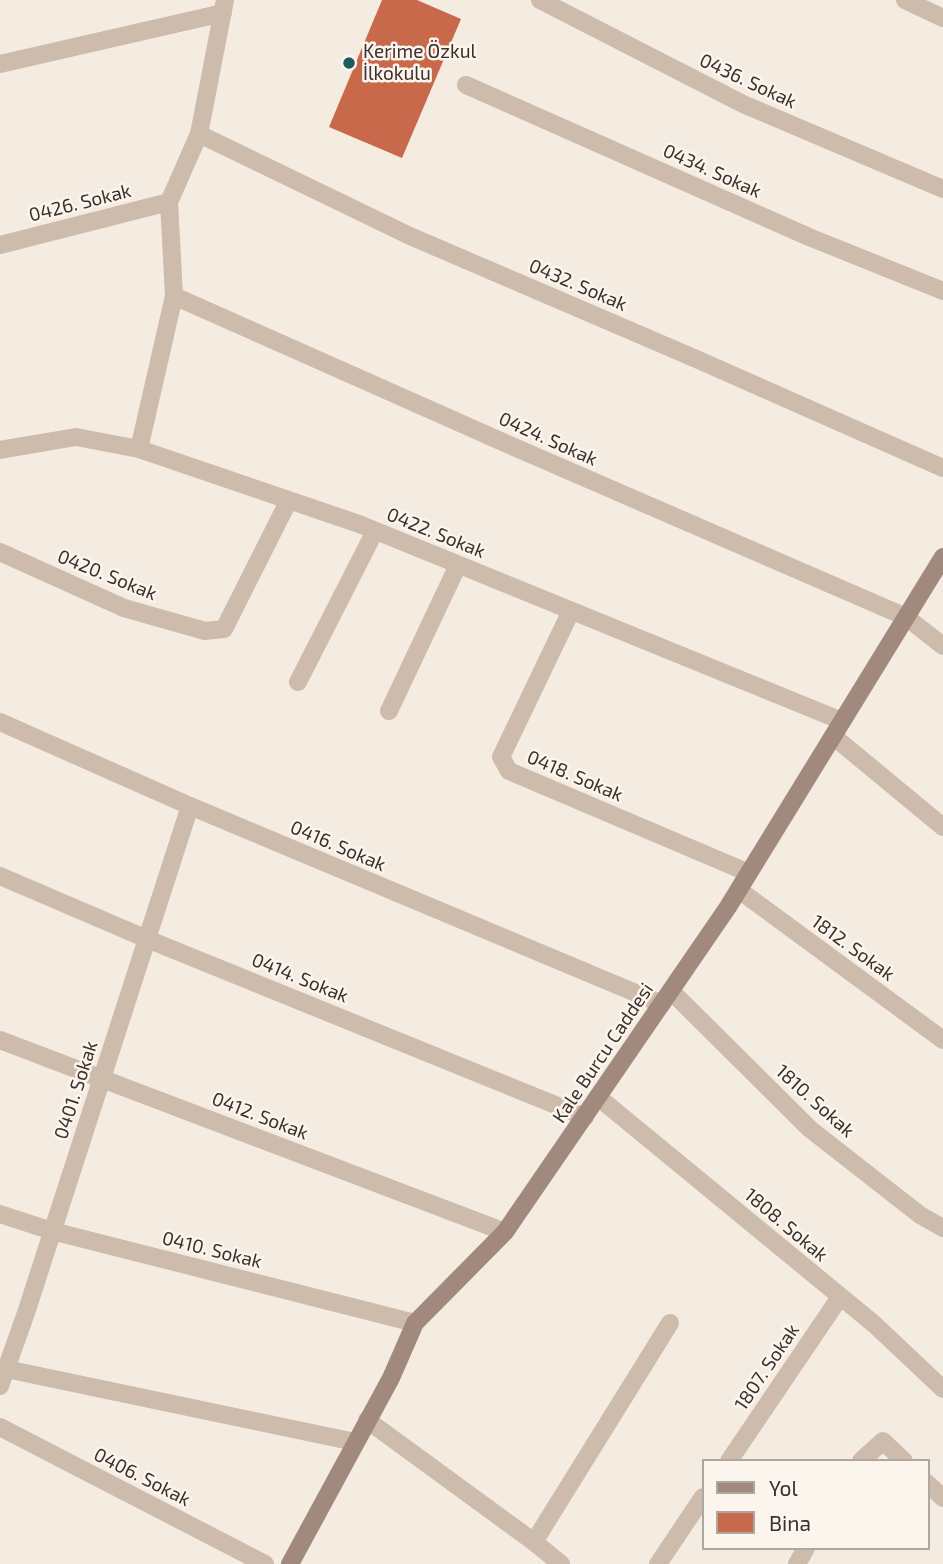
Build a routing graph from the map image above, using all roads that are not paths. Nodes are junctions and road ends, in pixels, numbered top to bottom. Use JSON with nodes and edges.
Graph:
{"nodes":[{"id":1,"x":540,"y":0,"type":"edge"},
{"id":2,"x":905,"y":0,"type":"edge"},
{"id":3,"x":224,"y":7,"type":"edge"},
{"id":4,"x":943,"y":18,"type":"edge"},
{"id":5,"x":0,"y":64,"type":"edge"},
{"id":6,"x":466,"y":85,"type":"dead end"},
{"id":7,"x":199,"y":134,"type":"junction"},
{"id":8,"x":943,"y":189,"type":"edge"},
{"id":9,"x":169,"y":202,"type":"junction"},
{"id":10,"x":0,"y":245,"type":"edge"},
{"id":11,"x":943,"y":291,"type":"edge"},
{"id":12,"x":174,"y":296,"type":"junction"},
{"id":13,"x":139,"y":449,"type":"junction"},
{"id":14,"x":0,"y":450,"type":"edge"},
{"id":15,"x":943,"y":468,"type":"edge"},
{"id":16,"x":289,"y":500,"type":"junction"},
{"id":17,"x":375,"y":531,"type":"junction"},
{"id":18,"x":0,"y":552,"type":"edge"},
{"id":19,"x":943,"y":557,"type":"edge"},
{"id":20,"x":458,"y":565,"type":"junction"},
{"id":21,"x":571,"y":611,"type":"junction"},
{"id":22,"x":906,"y":617,"type":"junction"},
{"id":23,"x":943,"y":646,"type":"edge"},
{"id":24,"x":298,"y":682,"type":"dead end"},
{"id":25,"x":389,"y":711,"type":"dead end"},
{"id":26,"x":0,"y":722,"type":"edge"},
{"id":27,"x":838,"y":728,"type":"junction"},
{"id":28,"x":190,"y":806,"type":"junction"},
{"id":29,"x":943,"y":827,"type":"edge"},
{"id":30,"x":749,"y":873,"type":"junction"},
{"id":31,"x":0,"y":876,"type":"edge"},
{"id":32,"x":739,"y":890,"type":"junction"},
{"id":33,"x":147,"y":939,"type":"junction"},
{"id":34,"x":666,"y":997,"type":"junction"},
{"id":35,"x":0,"y":1040,"type":"edge"},
{"id":36,"x":943,"y":1040,"type":"edge"},
{"id":37,"x":102,"y":1079,"type":"junction"},
{"id":38,"x":598,"y":1097,"type":"junction"},
{"id":39,"x":585,"y":1116,"type":"junction"},
{"id":40,"x":0,"y":1214,"type":"edge"},
{"id":41,"x":943,"y":1228,"type":"edge"},
{"id":42,"x":52,"y":1231,"type":"junction"},
{"id":43,"x":505,"y":1232,"type":"junction"},
{"id":44,"x":840,"y":1297,"type":"junction"},
{"id":45,"x":415,"y":1323,"type":"junction"},
{"id":46,"x":670,"y":1323,"type":"dead end"},
{"id":47,"x":3,"y":1378,"type":"edge"},
{"id":48,"x":943,"y":1389,"type":"edge"},
{"id":49,"x":367,"y":1420,"type":"junction"},
{"id":50,"x":0,"y":1426,"type":"edge"},
{"id":51,"x":355,"y":1442,"type":"junction"},
{"id":52,"x":730,"y":1459,"type":"edge"},
{"id":53,"x":863,"y":1459,"type":"edge"},
{"id":54,"x":902,"y":1459,"type":"edge"},
{"id":55,"x":929,"y":1485,"type":"edge"},
{"id":56,"x":702,"y":1498,"type":"edge"},
{"id":57,"x":943,"y":1498,"type":"edge"},
{"id":58,"x":534,"y":1542,"type":"junction"},
{"id":59,"x":558,"y":1563,"type":"edge"},
{"id":60,"x":265,"y":1564,"type":"edge"},
{"id":61,"x":290,"y":1564,"type":"edge"},
{"id":62,"x":658,"y":1564,"type":"edge"}],
"edges":[{"from":1,"to":8,"type":"street","name":"0436. Sokak"},
{"from":2,"to":4,"type":"street"},
{"from":3,"to":5,"type":"street"},
{"from":3,"to":7,"type":"street"},
{"from":6,"to":11,"type":"street","name":"0434. Sokak"},
{"from":7,"to":9,"type":"street"},
{"from":7,"to":15,"type":"street","name":"0432. Sokak"},
{"from":9,"to":10,"type":"street","name":"0426. Sokak"},
{"from":9,"to":12,"type":"street"},
{"from":12,"to":13,"type":"street"},
{"from":12,"to":22,"type":"street","name":"0424. Sokak"},
{"from":13,"to":14,"type":"street","name":"0422. Sokak"},
{"from":13,"to":16,"type":"street","name":"0422. Sokak"},
{"from":16,"to":17,"type":"street","name":"0422. Sokak"},
{"from":16,"to":18,"type":"street","name":"0420. Sokak"},
{"from":17,"to":20,"type":"street","name":"0422. Sokak"},
{"from":17,"to":24,"type":"street"},
{"from":19,"to":22,"type":"street","name":"Kale Burcu Caddesi"},
{"from":20,"to":21,"type":"street","name":"0422. Sokak"},
{"from":20,"to":25,"type":"street"},
{"from":21,"to":27,"type":"street","name":"0422. Sokak"},
{"from":21,"to":30,"type":"street","name":"0418. Sokak"},
{"from":22,"to":23,"type":"street","name":"0424. Sokak"},
{"from":22,"to":27,"type":"street","name":"Kale Burcu Caddesi"},
{"from":26,"to":28,"type":"street","name":"0416. Sokak"},
{"from":27,"to":29,"type":"street","name":"0422. Sokak"},
{"from":27,"to":30,"type":"street","name":"Kale Burcu Caddesi"},
{"from":28,"to":33,"type":"street","name":"0401. Sokak"},
{"from":28,"to":34,"type":"street","name":"0416. Sokak"},
{"from":30,"to":32,"type":"street","name":"Kale Burcu Caddesi"},
{"from":31,"to":33,"type":"street","name":"0414. Sokak"},
{"from":32,"to":34,"type":"street","name":"Kale Burcu Caddesi"},
{"from":32,"to":36,"type":"street","name":"1812. Sokak"},
{"from":33,"to":37,"type":"street","name":"0401. Sokak"},
{"from":33,"to":39,"type":"street","name":"0414. Sokak"},
{"from":34,"to":38,"type":"street","name":"Kale Burcu Caddesi"},
{"from":34,"to":41,"type":"street","name":"1810. Sokak"},
{"from":35,"to":37,"type":"street","name":"0412. Sokak"},
{"from":37,"to":42,"type":"street","name":"0401. Sokak"},
{"from":37,"to":43,"type":"street","name":"0412. Sokak"},
{"from":38,"to":39,"type":"street","name":"Kale Burcu Caddesi"},
{"from":38,"to":44,"type":"street","name":"1808. Sokak"},
{"from":39,"to":43,"type":"street","name":"Kale Burcu Caddesi"},
{"from":40,"to":42,"type":"street","name":"0410. Sokak"},
{"from":42,"to":45,"type":"street","name":"0410. Sokak"},
{"from":42,"to":47,"type":"street","name":"0401. Sokak"},
{"from":43,"to":45,"type":"street","name":"Kale Burcu Caddesi"},
{"from":44,"to":48,"type":"street","name":"1808. Sokak"},
{"from":44,"to":52,"type":"street","name":"1807. Sokak"},
{"from":45,"to":49,"type":"street","name":"Kale Burcu Caddesi"},
{"from":46,"to":58,"type":"street"},
{"from":47,"to":51,"type":"street"},
{"from":49,"to":51,"type":"street","name":"Kale Burcu Caddesi"},
{"from":49,"to":58,"type":"street"},
{"from":50,"to":60,"type":"street","name":"0406. Sokak"},
{"from":51,"to":61,"type":"street","name":"Kale Burcu Caddesi"},
{"from":53,"to":54,"type":"street"},
{"from":55,"to":57,"type":"street"},
{"from":56,"to":62,"type":"street"},
{"from":58,"to":59,"type":"street"}]}
